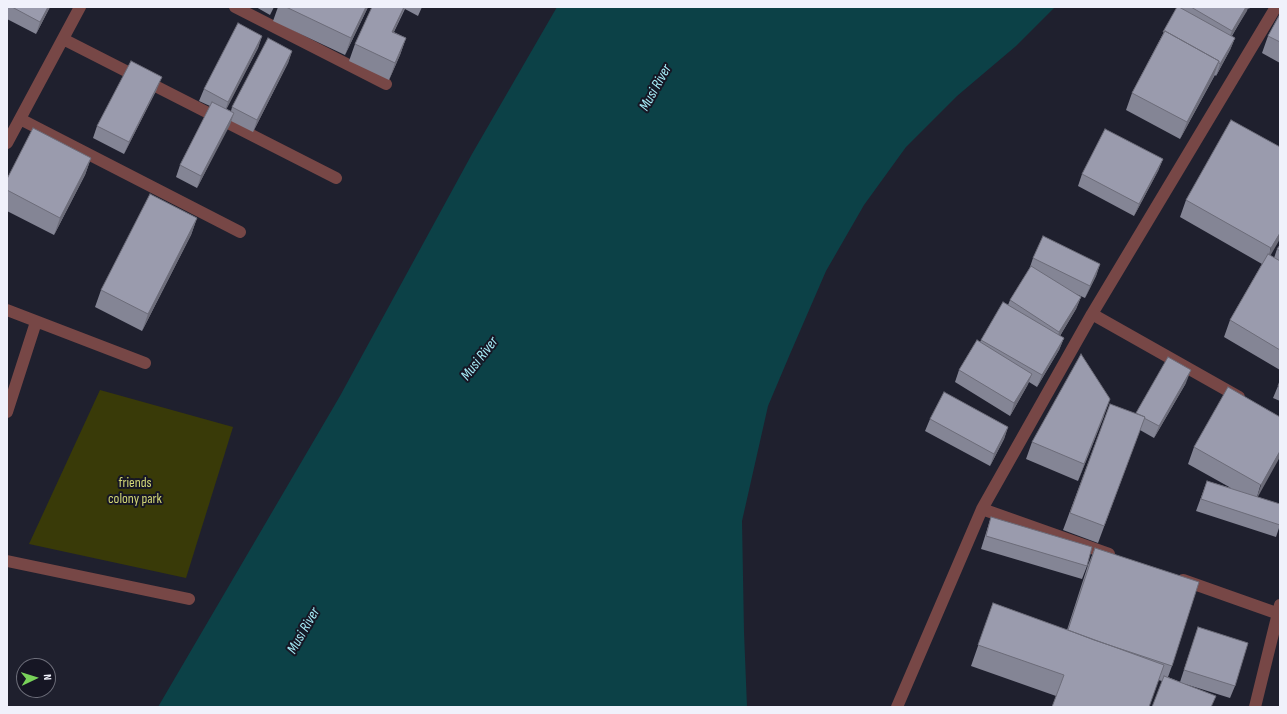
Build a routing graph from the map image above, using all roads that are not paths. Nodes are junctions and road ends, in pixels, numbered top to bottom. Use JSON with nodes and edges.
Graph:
{"nodes":[{"id":1,"x":80,"y":7,"type":"edge"},
{"id":2,"x":234,"y":7,"type":"edge"},
{"id":3,"x":1276,"y":7,"type":"edge"},
{"id":4,"x":63,"y":39,"type":"junction"},
{"id":5,"x":386,"y":84,"type":"dead end"},
{"id":6,"x":20,"y":120,"type":"junction"},
{"id":7,"x":7,"y":143,"type":"edge"},
{"id":8,"x":336,"y":178,"type":"dead end"},
{"id":9,"x":240,"y":232,"type":"dead end"},
{"id":10,"x":7,"y":310,"type":"edge"},
{"id":11,"x":1092,"y":314,"type":"junction"},
{"id":12,"x":36,"y":322,"type":"junction"},
{"id":13,"x":145,"y":363,"type":"dead end"},
{"id":14,"x":1252,"y":405,"type":"edge"},
{"id":15,"x":7,"y":412,"type":"edge"},
{"id":16,"x":982,"y":509,"type":"junction"},
{"id":17,"x":1123,"y":559,"type":"edge"},
{"id":18,"x":7,"y":561,"type":"edge"},
{"id":19,"x":1175,"y":577,"type":"edge"},
{"id":20,"x":189,"y":599,"type":"dead end"},
{"id":21,"x":1279,"y":610,"type":"edge"},
{"id":22,"x":897,"y":707,"type":"edge"},
{"id":23,"x":1255,"y":707,"type":"edge"}],
"edges":[{"from":1,"to":4,"type":"street"},
{"from":2,"to":5,"type":"street"},
{"from":3,"to":11,"type":"street"},
{"from":4,"to":6,"type":"street"},
{"from":4,"to":8,"type":"street"},
{"from":6,"to":7,"type":"street"},
{"from":6,"to":9,"type":"street"},
{"from":10,"to":12,"type":"street"},
{"from":11,"to":14,"type":"street"},
{"from":11,"to":16,"type":"street"},
{"from":12,"to":13,"type":"street"},
{"from":12,"to":15,"type":"street"},
{"from":16,"to":17,"type":"street"},
{"from":16,"to":22,"type":"street"},
{"from":18,"to":20,"type":"street"},
{"from":19,"to":21,"type":"street"},
{"from":21,"to":23,"type":"street"}]}
